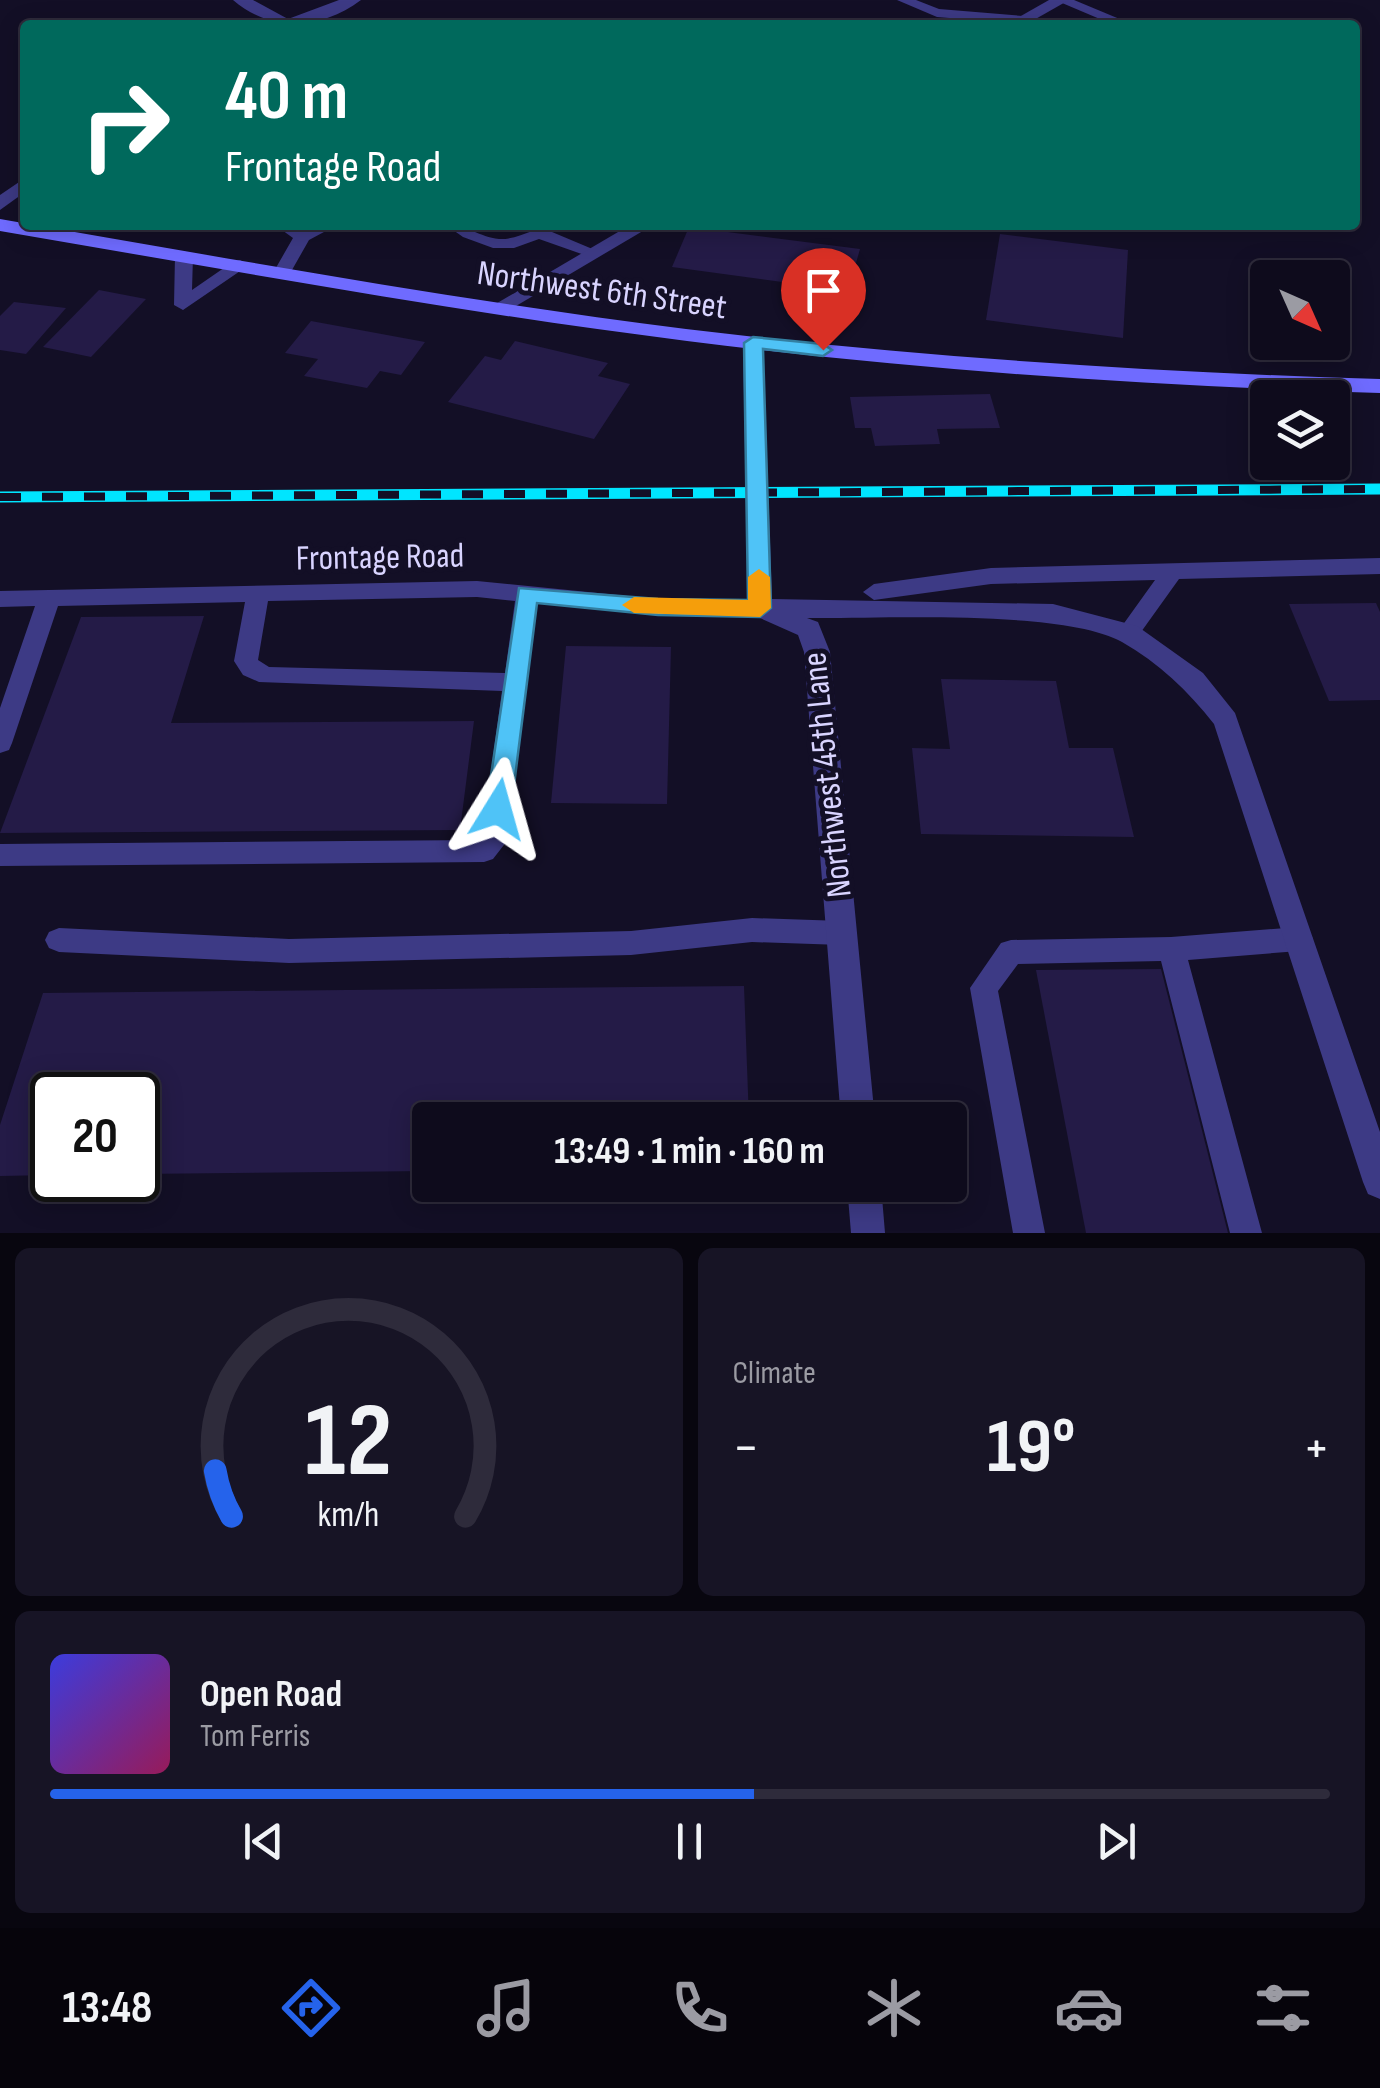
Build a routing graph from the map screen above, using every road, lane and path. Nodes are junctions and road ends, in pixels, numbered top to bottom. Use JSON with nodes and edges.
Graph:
{"nodes":[{"id":1,"x":241,"y":0,"type":"edge"},
{"id":2,"x":353,"y":0,"type":"edge"},
{"id":3,"x":904,"y":0,"type":"edge"},
{"id":4,"x":1062,"y":0,"type":"edge"},
{"id":5,"x":278,"y":20,"type":"edge"},
{"id":6,"x":297,"y":20,"type":"edge"},
{"id":7,"x":927,"y":20,"type":"edge"},
{"id":8,"x":1022,"y":20,"type":"edge"},
{"id":9,"x":1114,"y":20,"type":"edge"},
{"id":10,"x":20,"y":187,"type":"edge"},
{"id":11,"x":0,"y":204,"type":"edge"},
{"id":12,"x":34,"y":230,"type":"edge"},
{"id":13,"x":291,"y":230,"type":"edge"},
{"id":14,"x":318,"y":230,"type":"edge"},
{"id":15,"x":462,"y":230,"type":"edge"},
{"id":16,"x":544,"y":230,"type":"edge"},
{"id":17,"x":548,"y":230,"type":"edge"},
{"id":18,"x":635,"y":230,"type":"edge"},
{"id":19,"x":302,"y":237,"type":"junction"},
{"id":20,"x":593,"y":253,"type":"junction"},
{"id":21,"x":184,"y":256,"type":"junction"},
{"id":22,"x":240,"y":265,"type":"junction"},
{"id":23,"x":282,"y":272,"type":"junction"},
{"id":24,"x":498,"y":309,"type":"junction"},
{"id":25,"x":753,"y":343,"type":"junction"},
{"id":26,"x":1380,"y":386,"type":"edge"},
{"id":27,"x":1380,"y":566,"type":"edge"},
{"id":28,"x":1174,"y":570,"type":"junction"},
{"id":29,"x":874,"y":592,"type":"dead end"},
{"id":30,"x":258,"y":594,"type":"junction"},
{"id":31,"x":527,"y":594,"type":"junction"},
{"id":32,"x":49,"y":598,"type":"junction"},
{"id":33,"x":0,"y":600,"type":"edge"},
{"id":34,"x":760,"y":608,"type":"junction"},
{"id":35,"x":1128,"y":633,"type":"junction"},
{"id":36,"x":516,"y":682,"type":"junction"},
{"id":37,"x":0,"y":743,"type":"edge"},
{"id":38,"x":0,"y":855,"type":"edge"},
{"id":39,"x":842,"y":933,"type":"junction"},
{"id":40,"x":1299,"y":939,"type":"junction"},
{"id":41,"x":60,"y":940,"type":"dead end"},
{"id":42,"x":1170,"y":949,"type":"junction"},
{"id":43,"x":856,"y":1102,"type":"edge"},
{"id":44,"x":1380,"y":1182,"type":"edge"},
{"id":45,"x":865,"y":1202,"type":"edge"},
{"id":46,"x":868,"y":1233,"type":"edge"},
{"id":47,"x":1029,"y":1233,"type":"edge"},
{"id":48,"x":1246,"y":1233,"type":"edge"}],
"edges":[{"from":1,"to":5,"type":"street"},
{"from":2,"to":6,"type":"street"},
{"from":3,"to":7,"type":"lane"},
{"from":4,"to":8,"type":"street"},
{"from":4,"to":9,"type":"lane"},
{"from":10,"to":11,"type":"street"},
{"from":12,"to":21,"type":"main road","name":"Northwest 6th Street"},
{"from":13,"to":19,"type":"lane"},
{"from":14,"to":19,"type":"lane"},
{"from":15,"to":16,"type":"lane"},
{"from":17,"to":20,"type":"lane"},
{"from":18,"to":20,"type":"street"},
{"from":19,"to":23,"type":"lane"},
{"from":20,"to":24,"type":"street"},
{"from":21,"to":22,"type":"main road","name":"Northwest 6th Street"},
{"from":21,"to":22,"type":"lane"},
{"from":22,"to":23,"type":"main road","name":"Northwest 6th Street"},
{"from":23,"to":24,"type":"main road","name":"Northwest 6th Street"},
{"from":24,"to":25,"type":"main road","name":"Northwest 6th Street"},
{"from":25,"to":26,"type":"main road","name":"Northwest 6th Street"},
{"from":25,"to":34,"type":"street"},
{"from":27,"to":28,"type":"lane"},
{"from":28,"to":29,"type":"lane"},
{"from":28,"to":35,"type":"lane"},
{"from":30,"to":31,"type":"lane","name":"Frontage Road"},
{"from":30,"to":32,"type":"lane","name":"Frontage Road"},
{"from":30,"to":36,"type":"lane"},
{"from":31,"to":34,"type":"lane","name":"Frontage Road"},
{"from":31,"to":36,"type":"lane"},
{"from":32,"to":33,"type":"lane","name":"Frontage Road"},
{"from":32,"to":37,"type":"lane"},
{"from":34,"to":35,"type":"street"},
{"from":34,"to":39,"type":"street","name":"Northwest 45th Lane"},
{"from":35,"to":40,"type":"street"},
{"from":36,"to":38,"type":"lane"},
{"from":39,"to":41,"type":"lane"},
{"from":39,"to":43,"type":"street","name":"Northwest 45th Lane"},
{"from":40,"to":42,"type":"lane"},
{"from":40,"to":44,"type":"street"},
{"from":42,"to":47,"type":"lane"},
{"from":42,"to":48,"type":"lane"},
{"from":45,"to":46,"type":"street"}]}
